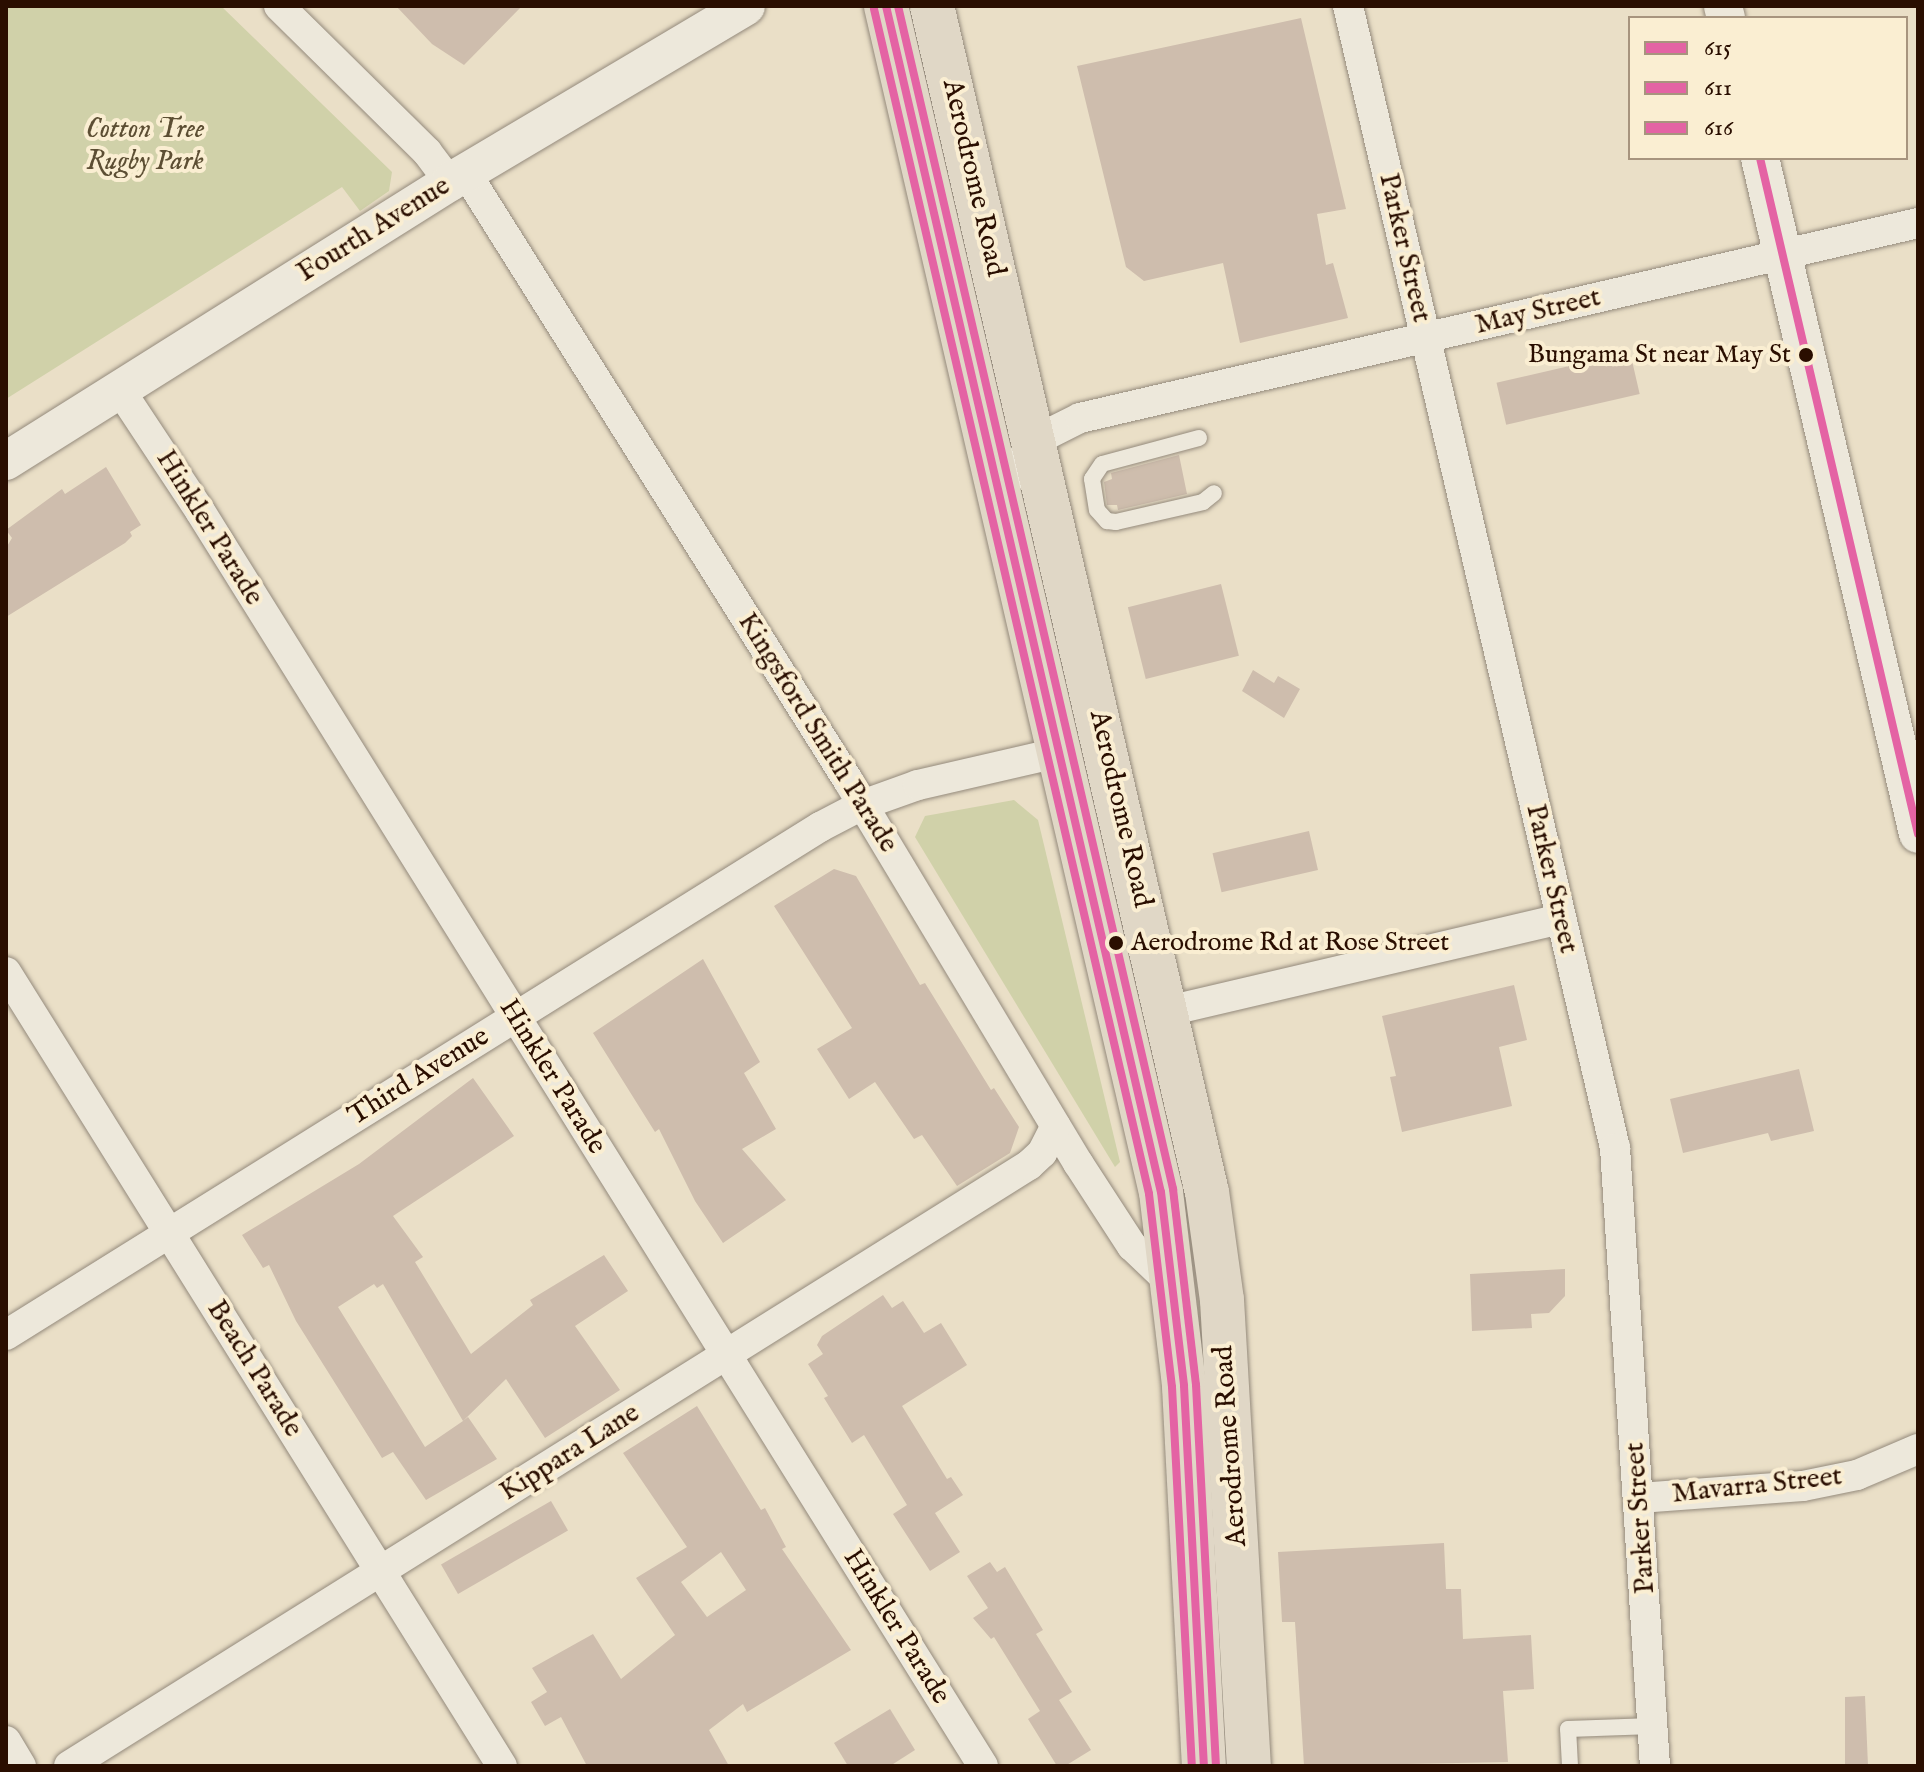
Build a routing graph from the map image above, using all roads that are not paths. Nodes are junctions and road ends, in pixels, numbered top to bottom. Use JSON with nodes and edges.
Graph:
{"nodes":[{"id":1,"x":279,"y":6,"type":"edge"},
{"id":2,"x":746,"y":6,"type":"edge"},
{"id":3,"x":886,"y":6,"type":"edge"},
{"id":4,"x":932,"y":6,"type":"edge"},
{"id":5,"x":1348,"y":6,"type":"edge"},
{"id":6,"x":1760,"y":160,"type":"edge"},
{"id":7,"x":458,"y":178,"type":"junction"},
{"id":8,"x":1918,"y":223,"type":"edge"},
{"id":9,"x":1783,"y":254,"type":"junction"},
{"id":10,"x":1424,"y":339,"type":"junction"},
{"id":11,"x":120,"y":390,"type":"junction"},
{"id":12,"x":1199,"y":438,"type":"dead end"},
{"id":13,"x":1034,"y":441,"type":"junction"},
{"id":14,"x":6,"y":461,"type":"edge"},
{"id":15,"x":1001,"y":491,"type":"junction"},
{"id":16,"x":1214,"y":493,"type":"dead end"},
{"id":17,"x":1061,"y":752,"type":"junction"},
{"id":18,"x":862,"y":805,"type":"junction"},
{"id":19,"x":1918,"y":834,"type":"edge"},
{"id":20,"x":1560,"y":919,"type":"junction"},
{"id":21,"x":6,"y":972,"type":"edge"},
{"id":22,"x":1168,"y":1011,"type":"junction"},
{"id":23,"x":514,"y":1016,"type":"junction"},
{"id":24,"x":1056,"y":1126,"type":"junction"},
{"id":25,"x":170,"y":1233,"type":"junction"},
{"id":26,"x":1175,"y":1287,"type":"junction"},
{"id":27,"x":6,"y":1335,"type":"edge"},
{"id":28,"x":727,"y":1355,"type":"junction"},
{"id":29,"x":1918,"y":1449,"type":"edge"},
{"id":30,"x":1639,"y":1498,"type":"junction"},
{"id":31,"x":380,"y":1572,"type":"junction"},
{"id":32,"x":1653,"y":1726,"type":"junction"},
{"id":33,"x":6,"y":1741,"type":"edge"},
{"id":34,"x":21,"y":1766,"type":"edge"},
{"id":35,"x":69,"y":1766,"type":"edge"},
{"id":36,"x":502,"y":1766,"type":"edge"},
{"id":37,"x":983,"y":1766,"type":"edge"},
{"id":38,"x":1204,"y":1766,"type":"edge"},
{"id":39,"x":1249,"y":1766,"type":"edge"},
{"id":40,"x":1570,"y":1766,"type":"edge"},
{"id":41,"x":1655,"y":1766,"type":"edge"}],
"edges":[{"from":1,"to":7,"type":"street","name":"Kingsford Smith Parade"},
{"from":2,"to":7,"type":"street","name":"Fourth Avenue"},
{"from":3,"to":15,"type":"main road","name":"Aerodrome Road"},
{"from":4,"to":13,"type":"main road","name":"Aerodrome Road"},
{"from":5,"to":10,"type":"street","name":"Parker Street"},
{"from":6,"to":9,"type":"street"},
{"from":7,"to":11,"type":"street","name":"Fourth Avenue"},
{"from":7,"to":18,"type":"street","name":"Kingsford Smith Parade"},
{"from":8,"to":9,"type":"street","name":"May Street"},
{"from":9,"to":10,"type":"street","name":"May Street"},
{"from":9,"to":19,"type":"street"},
{"from":10,"to":13,"type":"street","name":"May Street"},
{"from":10,"to":20,"type":"street","name":"Parker Street"},
{"from":11,"to":14,"type":"street","name":"Fourth Avenue"},
{"from":11,"to":23,"type":"street","name":"Hinkler Parade"},
{"from":12,"to":16,"type":"lane"},
{"from":13,"to":15,"type":"street"},
{"from":13,"to":22,"type":"main road","name":"Aerodrome Road"},
{"from":15,"to":17,"type":"main road","name":"Aerodrome Road"},
{"from":17,"to":18,"type":"street","name":"Third Avenue"},
{"from":17,"to":26,"type":"main road","name":"Aerodrome Road"},
{"from":18,"to":23,"type":"street","name":"Third Avenue"},
{"from":18,"to":24,"type":"street","name":"Kingsford Smith Parade"},
{"from":20,"to":22,"type":"street"},
{"from":20,"to":30,"type":"street","name":"Parker Street"},
{"from":21,"to":25,"type":"street","name":"Beach Parade"},
{"from":22,"to":39,"type":"main road","name":"Aerodrome Road"},
{"from":23,"to":25,"type":"street","name":"Third Avenue"},
{"from":23,"to":28,"type":"street","name":"Hinkler Parade"},
{"from":24,"to":26,"type":"street","name":"Kingsford Smith Parade"},
{"from":24,"to":28,"type":"street","name":"Kippara Lane"},
{"from":25,"to":27,"type":"street","name":"Third Avenue"},
{"from":25,"to":31,"type":"street","name":"Beach Parade"},
{"from":26,"to":38,"type":"main road","name":"Aerodrome Road"},
{"from":28,"to":31,"type":"street","name":"Kippara Lane"},
{"from":28,"to":37,"type":"street","name":"Hinkler Parade"},
{"from":29,"to":30,"type":"street","name":"Mavarra Street"},
{"from":30,"to":32,"type":"street","name":"Parker Street"},
{"from":31,"to":35,"type":"street","name":"Kippara Lane"},
{"from":31,"to":36,"type":"street","name":"Beach Parade"},
{"from":32,"to":40,"type":"lane"},
{"from":32,"to":41,"type":"street","name":"Parker Street"},
{"from":33,"to":34,"type":"street"}]}
